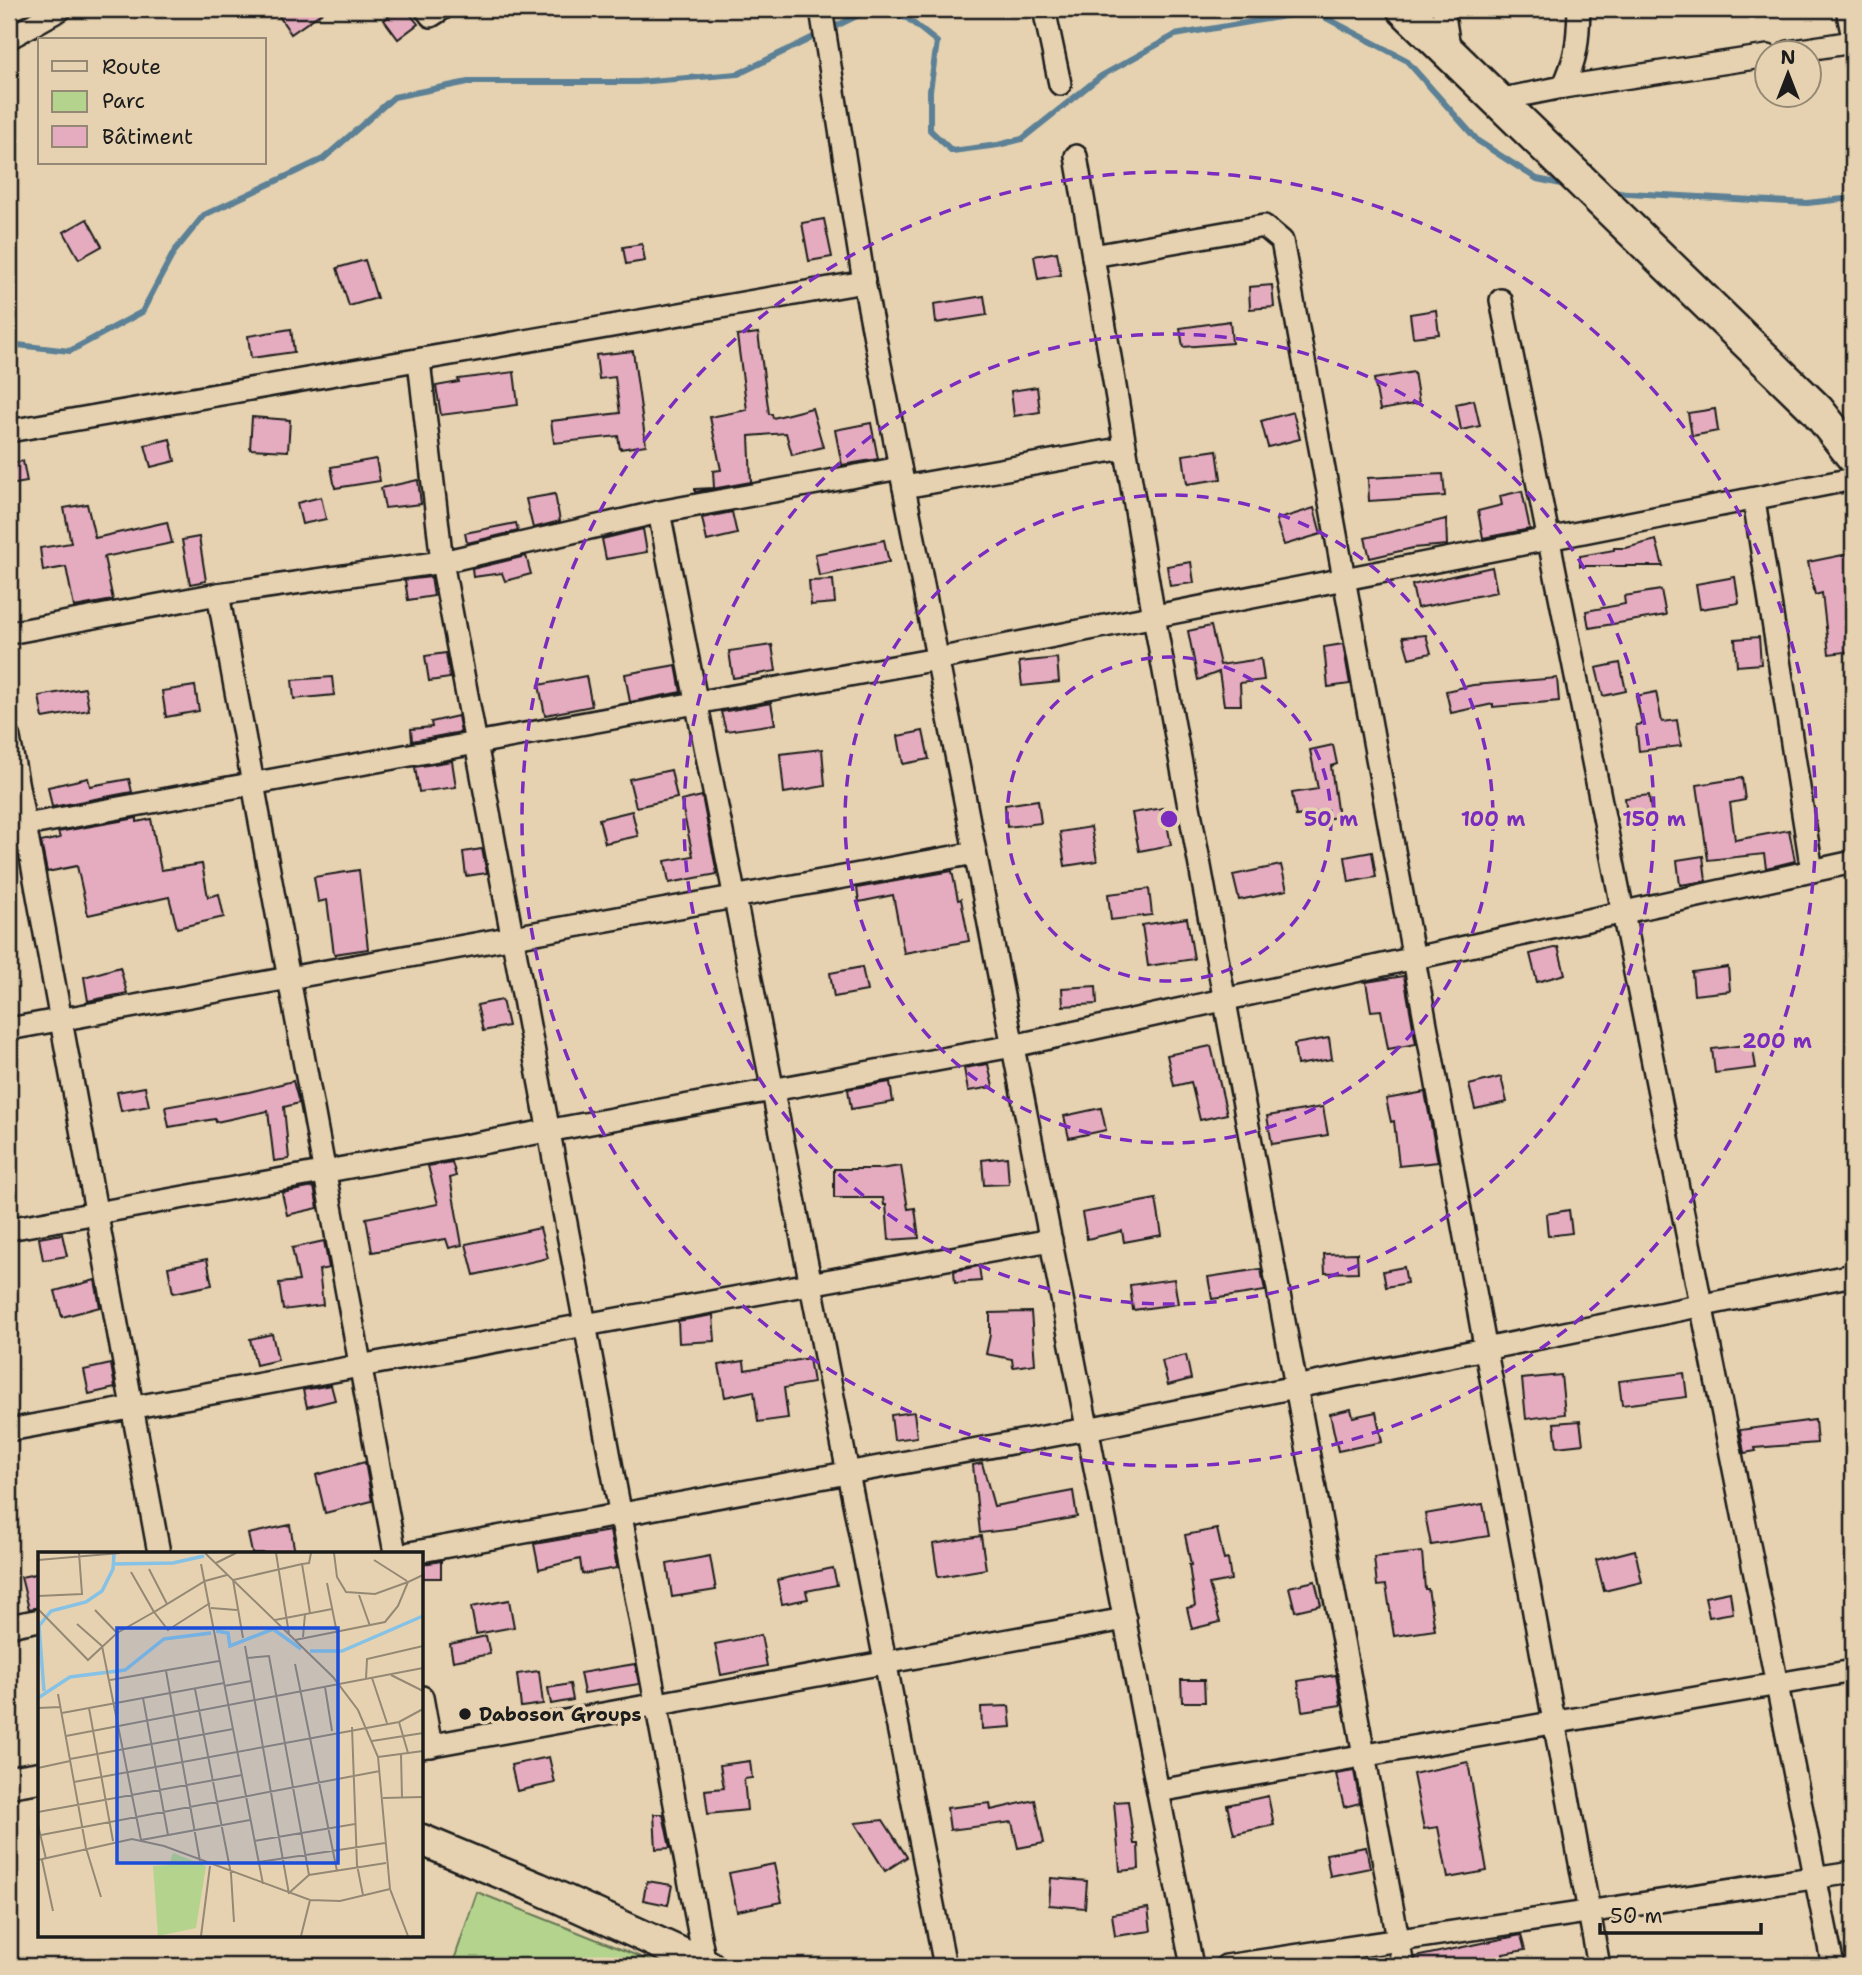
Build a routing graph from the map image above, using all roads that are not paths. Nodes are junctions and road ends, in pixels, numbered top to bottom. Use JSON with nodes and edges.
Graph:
{"nodes":[{"id":1,"x":61,"y":9,"type":"edge"},
{"id":2,"x":426,"y":9,"type":"edge"},
{"id":3,"x":442,"y":9,"type":"edge"},
{"id":4,"x":821,"y":9,"type":"edge"},
{"id":5,"x":1044,"y":9,"type":"edge"},
{"id":6,"x":1404,"y":9,"type":"edge"},
{"id":7,"x":1443,"y":9,"type":"edge"},
{"id":8,"x":1580,"y":9,"type":"edge"},
{"id":9,"x":1847,"y":9,"type":"edge"},
{"id":10,"x":9,"y":38,"type":"edge"},
{"id":11,"x":1853,"y":40,"type":"edge"},
{"id":12,"x":1824,"y":45,"type":"edge"},
{"id":13,"x":1450,"y":53,"type":"junction"},
{"id":14,"x":1754,"y":58,"type":"edge"},
{"id":15,"x":1060,"y":84,"type":"dead end"},
{"id":16,"x":1563,"y":87,"type":"junction"},
{"id":17,"x":1498,"y":100,"type":"junction"},
{"id":18,"x":1076,"y":156,"type":"dead end"},
{"id":19,"x":1093,"y":256,"type":"junction"},
{"id":20,"x":864,"y":282,"type":"junction"},
{"id":21,"x":1501,"y":300,"type":"dead end"},
{"id":22,"x":419,"y":361,"type":"junction"},
{"id":23,"x":9,"y":431,"type":"edge"},
{"id":24,"x":1125,"y":448,"type":"junction"},
{"id":25,"x":1853,"y":456,"type":"edge"},
{"id":26,"x":902,"y":477,"type":"junction"},
{"id":27,"x":1853,"y":480,"type":"edge"},
{"id":28,"x":1754,"y":500,"type":"junction"},
{"id":29,"x":659,"y":512,"type":"junction"},
{"id":30,"x":1548,"y":540,"type":"junction"},
{"id":31,"x":442,"y":562,"type":"junction"},
{"id":32,"x":1345,"y":580,"type":"junction"},
{"id":33,"x":218,"y":594,"type":"junction"},
{"id":34,"x":1154,"y":617,"type":"junction"},
{"id":35,"x":9,"y":633,"type":"edge"},
{"id":36,"x":937,"y":659,"type":"junction"},
{"id":37,"x":696,"y":703,"type":"junction"},
{"id":38,"x":9,"y":738,"type":"edge"},
{"id":39,"x":475,"y":743,"type":"junction"},
{"id":40,"x":254,"y":784,"type":"junction"},
{"id":41,"x":17,"y":827,"type":"edge"},
{"id":42,"x":975,"y":853,"type":"junction"},
{"id":43,"x":1853,"y":862,"type":"edge"},
{"id":44,"x":1812,"y":871,"type":"junction"},
{"id":45,"x":734,"y":896,"type":"junction"},
{"id":46,"x":1623,"y":912,"type":"junction"},
{"id":47,"x":512,"y":937,"type":"junction"},
{"id":48,"x":1414,"y":958,"type":"junction"},
{"id":49,"x":289,"y":978,"type":"junction"},
{"id":50,"x":1224,"y":1000,"type":"junction"},
{"id":51,"x":61,"y":1019,"type":"junction"},
{"id":52,"x":9,"y":1029,"type":"edge"},
{"id":53,"x":1013,"y":1046,"type":"junction"},
{"id":54,"x":773,"y":1090,"type":"junction"},
{"id":55,"x":549,"y":1131,"type":"junction"},
{"id":56,"x":325,"y":1172,"type":"junction"},
{"id":57,"x":96,"y":1214,"type":"junction"},
{"id":58,"x":9,"y":1230,"type":"edge"},
{"id":59,"x":1051,"y":1240,"type":"junction"},
{"id":60,"x":1853,"y":1275,"type":"edge"},
{"id":61,"x":811,"y":1284,"type":"junction"},
{"id":62,"x":1701,"y":1306,"type":"junction"},
{"id":63,"x":585,"y":1325,"type":"junction"},
{"id":64,"x":1486,"y":1350,"type":"junction"},
{"id":65,"x":361,"y":1366,"type":"junction"},
{"id":66,"x":1296,"y":1388,"type":"junction"},
{"id":67,"x":132,"y":1408,"type":"junction"},
{"id":68,"x":9,"y":1430,"type":"edge"},
{"id":69,"x":1087,"y":1430,"type":"junction"},
{"id":70,"x":848,"y":1473,"type":"junction"},
{"id":71,"x":621,"y":1515,"type":"junction"},
{"id":72,"x":159,"y":1552,"type":"edge"},
{"id":73,"x":395,"y":1552,"type":"edge"},
{"id":74,"x":416,"y":1552,"type":"edge"},
{"id":75,"x":1125,"y":1619,"type":"junction"},
{"id":76,"x":38,"y":1620,"type":"edge"},
{"id":77,"x":9,"y":1626,"type":"edge"},
{"id":78,"x":885,"y":1662,"type":"junction"},
{"id":79,"x":1853,"y":1671,"type":"edge"},
{"id":80,"x":1777,"y":1685,"type":"junction"},
{"id":81,"x":656,"y":1704,"type":"junction"},
{"id":82,"x":424,"y":1722,"type":"edge"},
{"id":83,"x":1554,"y":1723,"type":"junction"},
{"id":84,"x":426,"y":1746,"type":"edge"},
{"id":85,"x":1364,"y":1756,"type":"junction"},
{"id":86,"x":38,"y":1777,"type":"edge"},
{"id":87,"x":9,"y":1782,"type":"edge"},
{"id":88,"x":1158,"y":1791,"type":"junction"},
{"id":89,"x":424,"y":1841,"type":"edge"},
{"id":90,"x":1853,"y":1872,"type":"edge"},
{"id":91,"x":1815,"y":1877,"type":"junction"},
{"id":92,"x":1589,"y":1911,"type":"junction"},
{"id":93,"x":1398,"y":1940,"type":"junction"},
{"id":94,"x":707,"y":1965,"type":"edge"},
{"id":95,"x":945,"y":1966,"type":"edge"},
{"id":96,"x":1192,"y":1966,"type":"edge"},
{"id":97,"x":1226,"y":1966,"type":"edge"},
{"id":98,"x":1403,"y":1966,"type":"edge"},
{"id":99,"x":1599,"y":1966,"type":"edge"},
{"id":100,"x":1833,"y":1966,"type":"edge"}],
"edges":[{"from":1,"to":10,"type":"street"},
{"from":2,"to":3,"type":"street"},
{"from":4,"to":20,"type":"street"},
{"from":5,"to":15,"type":"street"},
{"from":6,"to":13,"type":"main road"},
{"from":7,"to":13,"type":"street"},
{"from":8,"to":16,"type":"street"},
{"from":9,"to":11,"type":"street"},
{"from":11,"to":12,"type":"street"},
{"from":13,"to":17,"type":"main road"},
{"from":14,"to":16,"type":"street"},
{"from":16,"to":17,"type":"street"},
{"from":17,"to":25,"type":"main road"},
{"from":18,"to":19,"type":"street"},
{"from":19,"to":24,"type":"street"},
{"from":19,"to":32,"type":"street"},
{"from":20,"to":22,"type":"street"},
{"from":20,"to":26,"type":"street"},
{"from":21,"to":30,"type":"street"},
{"from":22,"to":23,"type":"street"},
{"from":22,"to":31,"type":"street"},
{"from":24,"to":26,"type":"street"},
{"from":24,"to":34,"type":"street"},
{"from":26,"to":29,"type":"street"},
{"from":26,"to":36,"type":"street"},
{"from":27,"to":28,"type":"street"},
{"from":28,"to":30,"type":"street"},
{"from":28,"to":44,"type":"street"},
{"from":29,"to":31,"type":"street"},
{"from":29,"to":37,"type":"street"},
{"from":30,"to":32,"type":"street"},
{"from":30,"to":46,"type":"street"},
{"from":31,"to":33,"type":"street"},
{"from":31,"to":39,"type":"street"},
{"from":32,"to":34,"type":"street"},
{"from":32,"to":48,"type":"street"},
{"from":33,"to":35,"type":"street"},
{"from":33,"to":40,"type":"street"},
{"from":34,"to":36,"type":"street"},
{"from":34,"to":50,"type":"street"},
{"from":36,"to":37,"type":"street"},
{"from":36,"to":42,"type":"street"},
{"from":37,"to":39,"type":"street"},
{"from":37,"to":45,"type":"street"},
{"from":38,"to":41,"type":"street"},
{"from":39,"to":40,"type":"street"},
{"from":39,"to":47,"type":"street"},
{"from":40,"to":41,"type":"street"},
{"from":40,"to":49,"type":"street"},
{"from":41,"to":51,"type":"street"},
{"from":42,"to":45,"type":"street"},
{"from":42,"to":53,"type":"street"},
{"from":43,"to":44,"type":"street"},
{"from":44,"to":46,"type":"street"},
{"from":45,"to":47,"type":"street"},
{"from":45,"to":54,"type":"street"},
{"from":46,"to":48,"type":"street"},
{"from":46,"to":62,"type":"street"},
{"from":47,"to":49,"type":"street"},
{"from":47,"to":55,"type":"street"},
{"from":48,"to":50,"type":"street"},
{"from":48,"to":64,"type":"street"},
{"from":49,"to":51,"type":"street"},
{"from":49,"to":56,"type":"street"},
{"from":50,"to":53,"type":"street"},
{"from":50,"to":66,"type":"street"},
{"from":51,"to":52,"type":"street"},
{"from":51,"to":57,"type":"street"},
{"from":53,"to":54,"type":"street"},
{"from":53,"to":59,"type":"street"},
{"from":54,"to":55,"type":"street"},
{"from":54,"to":61,"type":"street"},
{"from":55,"to":56,"type":"street"},
{"from":55,"to":63,"type":"street"},
{"from":56,"to":57,"type":"street"},
{"from":56,"to":65,"type":"street"},
{"from":57,"to":58,"type":"street"},
{"from":57,"to":67,"type":"street"},
{"from":59,"to":61,"type":"street"},
{"from":59,"to":69,"type":"street"},
{"from":60,"to":62,"type":"street"},
{"from":61,"to":63,"type":"street"},
{"from":61,"to":70,"type":"street"},
{"from":62,"to":64,"type":"street"},
{"from":62,"to":80,"type":"street"},
{"from":63,"to":65,"type":"street"},
{"from":63,"to":71,"type":"street"},
{"from":64,"to":66,"type":"street"},
{"from":64,"to":83,"type":"street"},
{"from":65,"to":67,"type":"street"},
{"from":65,"to":73,"type":"street"},
{"from":66,"to":69,"type":"street"},
{"from":66,"to":85,"type":"street"},
{"from":67,"to":68,"type":"street"},
{"from":67,"to":72,"type":"street"},
{"from":69,"to":70,"type":"street"},
{"from":69,"to":75,"type":"street"},
{"from":70,"to":71,"type":"street"},
{"from":70,"to":78,"type":"street"},
{"from":71,"to":74,"type":"street"},
{"from":71,"to":81,"type":"street"},
{"from":75,"to":78,"type":"street"},
{"from":75,"to":88,"type":"street"},
{"from":76,"to":77,"type":"street"},
{"from":78,"to":81,"type":"street"},
{"from":78,"to":95,"type":"street"},
{"from":79,"to":80,"type":"street"},
{"from":80,"to":83,"type":"street"},
{"from":80,"to":91,"type":"street"},
{"from":81,"to":84,"type":"street"},
{"from":81,"to":94,"type":"street"},
{"from":82,"to":84,"type":"street"},
{"from":83,"to":85,"type":"street"},
{"from":83,"to":92,"type":"street"},
{"from":85,"to":88,"type":"street"},
{"from":85,"to":93,"type":"street"},
{"from":86,"to":87,"type":"street"},
{"from":88,"to":96,"type":"street"},
{"from":89,"to":94,"type":"street"},
{"from":90,"to":91,"type":"street"},
{"from":91,"to":92,"type":"street"},
{"from":91,"to":100,"type":"street"},
{"from":92,"to":93,"type":"street"},
{"from":92,"to":99,"type":"street"},
{"from":93,"to":97,"type":"street"},
{"from":93,"to":98,"type":"street"}]}
